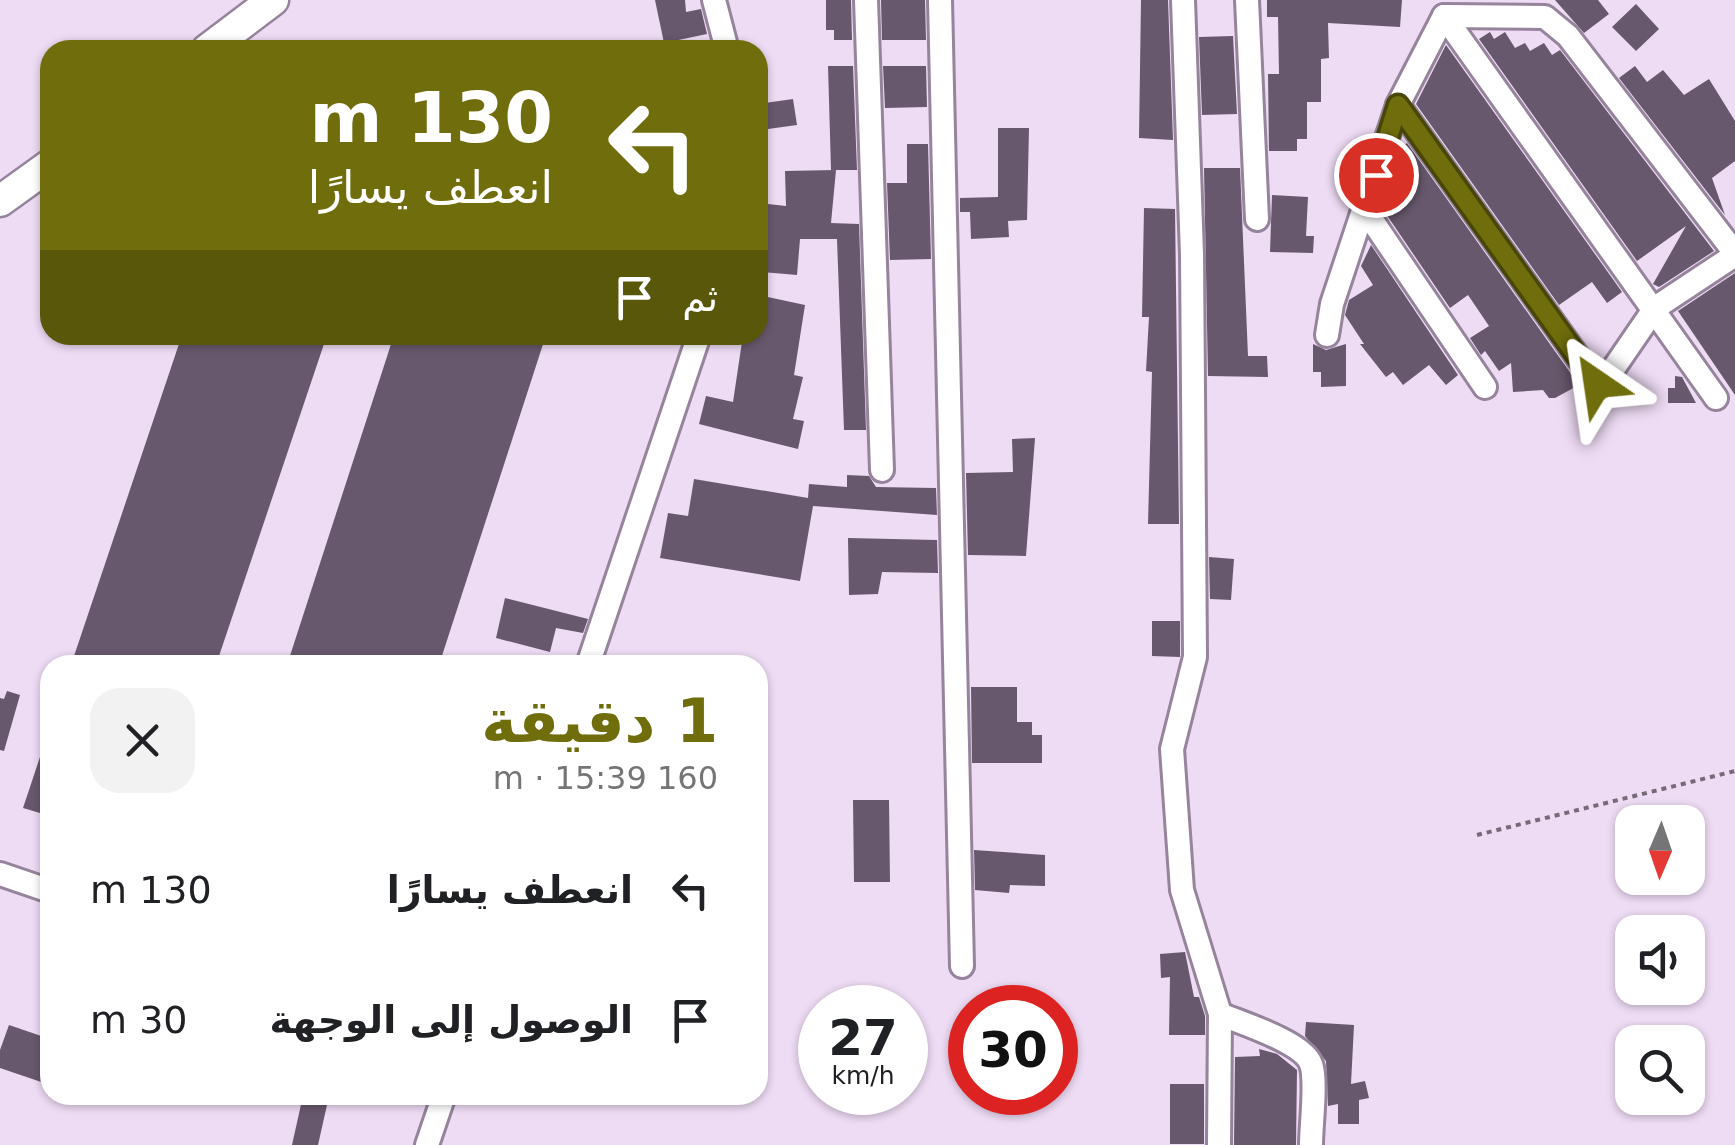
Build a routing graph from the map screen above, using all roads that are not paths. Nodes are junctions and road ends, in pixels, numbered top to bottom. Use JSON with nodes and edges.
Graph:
{"nodes":[{"id":1,"x":273,"y":0,"type":"edge"},
{"id":2,"x":714,"y":0,"type":"edge"},
{"id":3,"x":866,"y":0,"type":"edge"},
{"id":4,"x":940,"y":0,"type":"edge"},
{"id":5,"x":1183,"y":0,"type":"edge"},
{"id":6,"x":1247,"y":0,"type":"edge"},
{"id":7,"x":1538,"y":8,"type":"edge"},
{"id":8,"x":1444,"y":16,"type":"junction"},
{"id":9,"x":220,"y":40,"type":"edge"},
{"id":10,"x":725,"y":40,"type":"edge"},
{"id":11,"x":1398,"y":105,"type":"junction"},
{"id":12,"x":40,"y":172,"type":"edge"},
{"id":13,"x":0,"y":201,"type":"edge"},
{"id":14,"x":1365,"y":210,"type":"junction"},
{"id":15,"x":1258,"y":218,"type":"dead end"},
{"id":16,"x":1735,"y":254,"type":"edge"},
{"id":17,"x":1655,"y":308,"type":"junction"},
{"id":18,"x":1327,"y":335,"type":"dead end"},
{"id":19,"x":696,"y":345,"type":"edge"},
{"id":20,"x":1484,"y":388,"type":"dead end"},
{"id":21,"x":1716,"y":398,"type":"dead end"},
{"id":22,"x":882,"y":470,"type":"dead end"},
{"id":23,"x":591,"y":655,"type":"edge"},
{"id":24,"x":0,"y":874,"type":"edge"},
{"id":25,"x":40,"y":888,"type":"edge"},
{"id":26,"x":962,"y":966,"type":"dead end"},
{"id":27,"x":1220,"y":1014,"type":"junction"},
{"id":28,"x":441,"y":1105,"type":"edge"},
{"id":29,"x":428,"y":1145,"type":"edge"},
{"id":30,"x":1219,"y":1145,"type":"edge"},
{"id":31,"x":1311,"y":1145,"type":"edge"}],
"edges":[{"from":1,"to":9,"type":"main road"},
{"from":2,"to":10,"type":"street"},
{"from":3,"to":22,"type":"street"},
{"from":4,"to":26,"type":"street"},
{"from":5,"to":27,"type":"street"},
{"from":6,"to":15,"type":"street"},
{"from":7,"to":8,"type":"street"},
{"from":7,"to":16,"type":"street"},
{"from":8,"to":11,"type":"street"},
{"from":8,"to":17,"type":"street"},
{"from":11,"to":14,"type":"street"},
{"from":11,"to":17,"type":"street"},
{"from":12,"to":13,"type":"main road"},
{"from":14,"to":18,"type":"street"},
{"from":14,"to":20,"type":"street"},
{"from":16,"to":17,"type":"street"},
{"from":17,"to":21,"type":"street"},
{"from":19,"to":23,"type":"street"},
{"from":24,"to":25,"type":"street"},
{"from":27,"to":30,"type":"street"},
{"from":27,"to":31,"type":"street"},
{"from":28,"to":29,"type":"street"}]}
